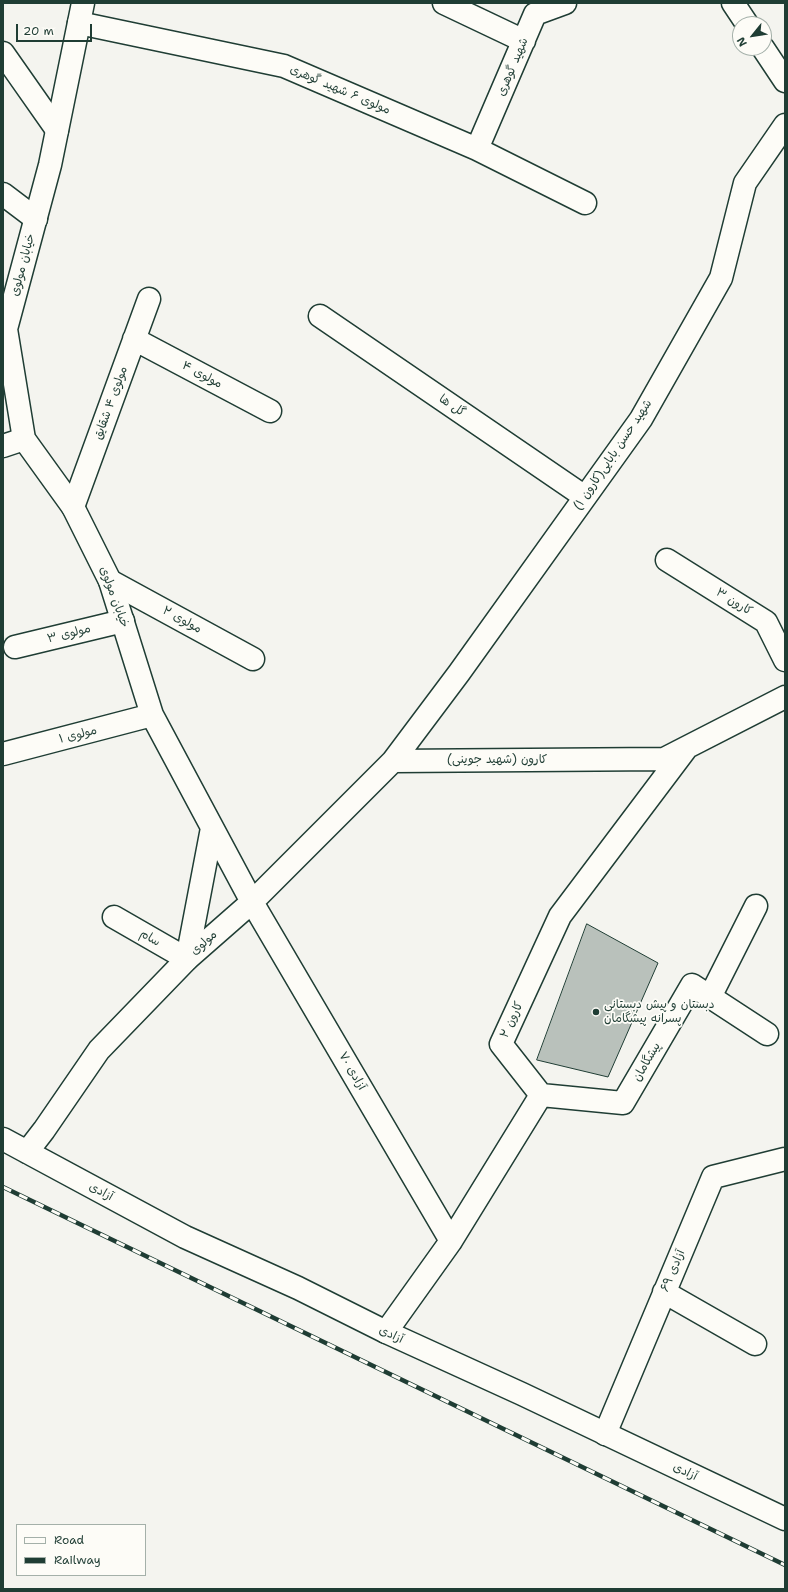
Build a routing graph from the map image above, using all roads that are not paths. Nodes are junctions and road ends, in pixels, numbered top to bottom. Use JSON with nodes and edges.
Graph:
{"nodes":[{"id":1,"x":444,"y":3,"type":"edge"},
{"id":2,"x":566,"y":3,"type":"edge"},
{"id":3,"x":733,"y":3,"type":"edge"},
{"id":4,"x":81,"y":13,"type":"edge"},
{"id":5,"x":742,"y":16,"type":"edge"},
{"id":6,"x":524,"y":41,"type":"junction"},
{"id":7,"x":3,"y":53,"type":"edge"},
{"id":8,"x":768,"y":56,"type":"edge"},
{"id":9,"x":785,"y":81,"type":"edge"},
{"id":10,"x":785,"y":125,"type":"edge"},
{"id":11,"x":57,"y":130,"type":"junction"},
{"id":12,"x":477,"y":149,"type":"junction"},
{"id":13,"x":3,"y":194,"type":"edge"},
{"id":14,"x":585,"y":204,"type":"dead end"},
{"id":15,"x":36,"y":219,"type":"junction"},
{"id":16,"x":149,"y":299,"type":"dead end"},
{"id":17,"x":320,"y":316,"type":"dead end"},
{"id":18,"x":134,"y":339,"type":"junction"},
{"id":19,"x":6,"y":346,"type":"edge"},
{"id":20,"x":270,"y":411,"type":"dead end"},
{"id":21,"x":24,"y":439,"type":"junction"},
{"id":22,"x":3,"y":446,"type":"edge"},
{"id":23,"x":585,"y":497,"type":"junction"},
{"id":24,"x":73,"y":507,"type":"junction"},
{"id":25,"x":667,"y":560,"type":"dead end"},
{"id":26,"x":110,"y":581,"type":"junction"},
{"id":27,"x":123,"y":621,"type":"junction"},
{"id":28,"x":15,"y":647,"type":"dead end"},
{"id":29,"x":253,"y":659,"type":"dead end"},
{"id":30,"x":785,"y":660,"type":"edge"},
{"id":31,"x":785,"y":697,"type":"edge"},
{"id":32,"x":152,"y":716,"type":"junction"},
{"id":33,"x":688,"y":747,"type":"junction"},
{"id":34,"x":3,"y":754,"type":"edge"},
{"id":35,"x":393,"y":761,"type":"junction"},
{"id":36,"x":212,"y":828,"type":"junction"},
{"id":37,"x":252,"y":902,"type":"junction"},
{"id":38,"x":756,"y":906,"type":"dead end"},
{"id":39,"x":114,"y":917,"type":"dead end"},
{"id":40,"x":187,"y":959,"type":"junction"},
{"id":41,"x":710,"y":997,"type":"junction"},
{"id":42,"x":767,"y":1034,"type":"dead end"},
{"id":43,"x":541,"y":1095,"type":"junction"},
{"id":44,"x":3,"y":1140,"type":"edge"},
{"id":45,"x":26,"y":1152,"type":"junction"},
{"id":46,"x":3,"y":1154,"type":"edge"},
{"id":47,"x":785,"y":1159,"type":"edge"},
{"id":48,"x":451,"y":1241,"type":"junction"},
{"id":49,"x":664,"y":1292,"type":"junction"},
{"id":50,"x":386,"y":1332,"type":"junction"},
{"id":51,"x":755,"y":1344,"type":"dead end"},
{"id":52,"x":605,"y":1434,"type":"junction"},
{"id":53,"x":785,"y":1519,"type":"edge"}],
"edges":[{"from":1,"to":6,"type":"street"},
{"from":2,"to":6,"type":"street","name":"شهید گوهری"},
{"from":3,"to":5,"type":"street"},
{"from":4,"to":11,"type":"street","name":"خیابان مولوی"},
{"from":4,"to":12,"type":"street","name":"مولوی ۶ شهید گوهری"},
{"from":6,"to":12,"type":"street","name":"شهید گوهری"},
{"from":7,"to":11,"type":"street"},
{"from":8,"to":9,"type":"street"},
{"from":10,"to":23,"type":"street","name":"شهید حسن بابایی(کارون ۱)"},
{"from":11,"to":15,"type":"street","name":"خیابان مولوی"},
{"from":12,"to":14,"type":"street","name":"مولوی ۶ شهید گوهری"},
{"from":13,"to":15,"type":"street"},
{"from":15,"to":19,"type":"street","name":"خیابان مولوی"},
{"from":16,"to":18,"type":"street","name":"مولوی ۴ شقایق"},
{"from":17,"to":23,"type":"street","name":"گل ها"},
{"from":18,"to":20,"type":"street","name":"مولوی ۴"},
{"from":18,"to":24,"type":"street","name":"مولوی ۴ شقایق"},
{"from":19,"to":21,"type":"street","name":"خیابان مولوی"},
{"from":21,"to":22,"type":"street"},
{"from":21,"to":24,"type":"street","name":"خیابان مولوی"},
{"from":23,"to":35,"type":"street","name":"شهید حسن بابایی(کارون ۱)"},
{"from":24,"to":26,"type":"street","name":"خیابان مولوی"},
{"from":25,"to":30,"type":"street","name":"کارون ۳"},
{"from":26,"to":27,"type":"street","name":"خیابان مولوی"},
{"from":26,"to":29,"type":"street","name":"مولوی ۲"},
{"from":27,"to":28,"type":"street","name":"مولوی ۳"},
{"from":27,"to":32,"type":"street","name":"خیابان مولوی"},
{"from":31,"to":33,"type":"street","name":"کارون (شهید جوینی)"},
{"from":32,"to":34,"type":"street","name":"مولوی ۱"},
{"from":32,"to":36,"type":"street"},
{"from":33,"to":35,"type":"street","name":"کارون (شهید جوینی)"},
{"from":33,"to":43,"type":"street","name":"کارون ۲"},
{"from":35,"to":37,"type":"street"},
{"from":36,"to":37,"type":"street"},
{"from":36,"to":40,"type":"street"},
{"from":37,"to":40,"type":"street","name":"مولوی"},
{"from":37,"to":48,"type":"street","name":"آزادی ۷۰"},
{"from":38,"to":41,"type":"street"},
{"from":39,"to":40,"type":"street","name":"سام"},
{"from":40,"to":45,"type":"street","name":"مولوی"},
{"from":41,"to":42,"type":"street","name":"پیشگامان"},
{"from":41,"to":43,"type":"street","name":"پیشگامان"},
{"from":43,"to":48,"type":"street"},
{"from":44,"to":45,"type":"street","name":"آزادی"},
{"from":45,"to":46,"type":"street"},
{"from":45,"to":50,"type":"street","name":"آزادی"},
{"from":47,"to":49,"type":"street","name":"آزادی ۶۹"},
{"from":48,"to":50,"type":"street"},
{"from":49,"to":51,"type":"street"},
{"from":49,"to":52,"type":"street","name":"آزادی ۶۹"},
{"from":50,"to":52,"type":"street","name":"آزادی"},
{"from":52,"to":53,"type":"street","name":"آزادی"}]}
